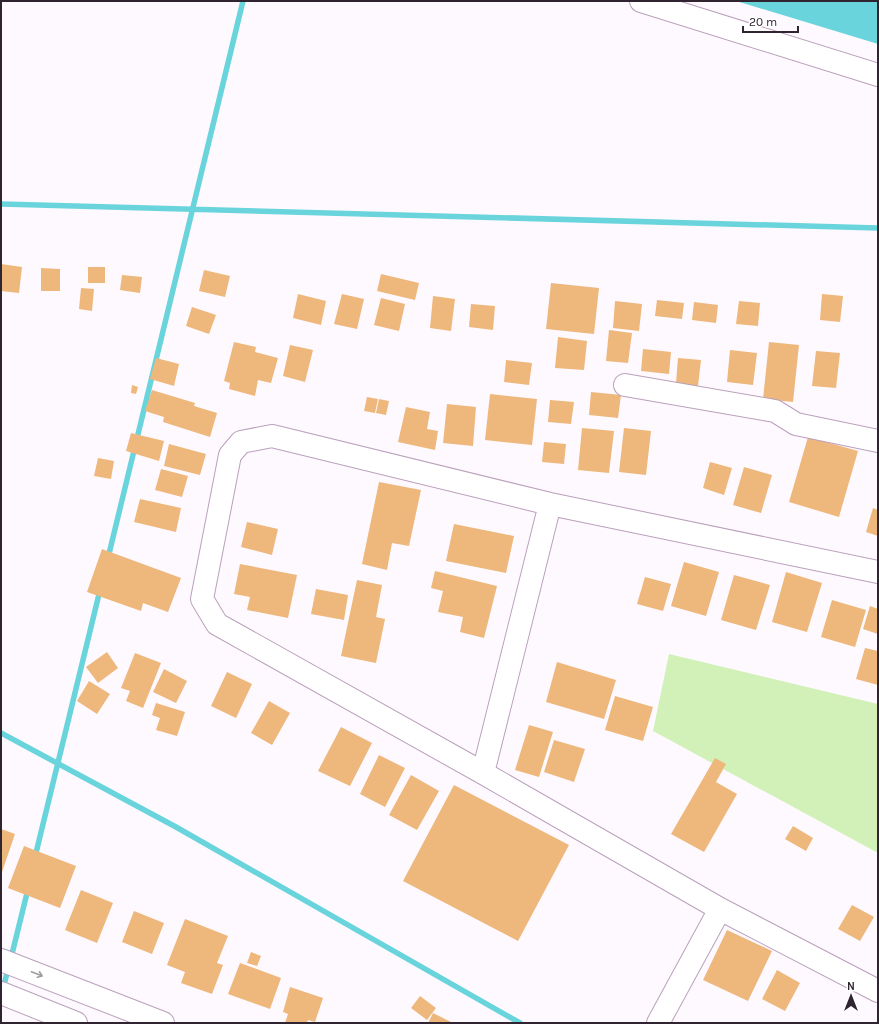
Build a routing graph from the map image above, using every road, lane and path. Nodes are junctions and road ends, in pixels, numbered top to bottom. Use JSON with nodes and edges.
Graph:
{"nodes":[{"id":1,"x":641,"y":1,"type":"edge"},
{"id":2,"x":878,"y":75,"type":"edge"},
{"id":3,"x":625,"y":385,"type":"dead end"},
{"id":4,"x":878,"y":441,"type":"edge"},
{"id":5,"x":550,"y":504,"type":"junction"},
{"id":6,"x":878,"y":572,"type":"edge"},
{"id":7,"x":484,"y":773,"type":"junction"},
{"id":8,"x":720,"y":909,"type":"junction"},
{"id":9,"x":1,"y":960,"type":"edge"},
{"id":10,"x":878,"y":991,"type":"edge"},
{"id":11,"x":1,"y":993,"type":"edge"},
{"id":12,"x":76,"y":1023,"type":"edge"},
{"id":13,"x":163,"y":1023,"type":"edge"},
{"id":14,"x":658,"y":1023,"type":"edge"}],
"edges":[{"from":1,"to":2,"type":"street"},
{"from":3,"to":4,"type":"street"},
{"from":5,"to":6,"type":"street"},
{"from":5,"to":7,"type":"street"},
{"from":5,"to":7,"type":"street"},
{"from":7,"to":8,"type":"street"},
{"from":8,"to":10,"type":"street"},
{"from":8,"to":14,"type":"street"},
{"from":9,"to":13,"type":"street","one_way":true},
{"from":11,"to":12,"type":"street"}]}
